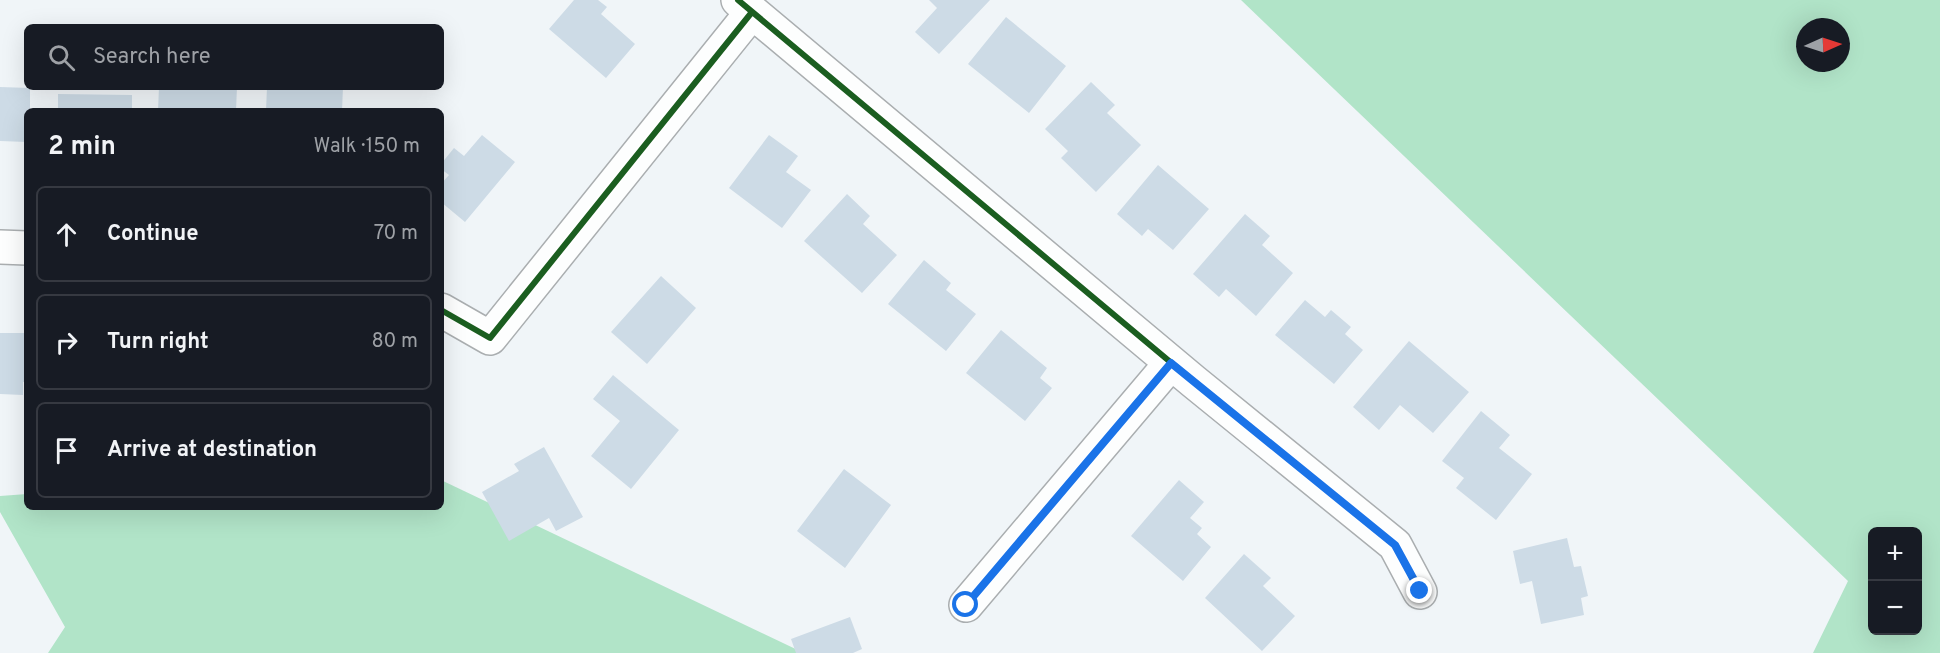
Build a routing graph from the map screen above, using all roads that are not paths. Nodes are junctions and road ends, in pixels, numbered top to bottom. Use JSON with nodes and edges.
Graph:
{"nodes":[{"id":1,"x":745,"y":6,"type":"edge"},
{"id":2,"x":0,"y":247,"type":"edge"},
{"id":3,"x":24,"y":248,"type":"edge"},
{"id":4,"x":444,"y":312,"type":"edge"},
{"id":5,"x":1171,"y":363,"type":"junction"},
{"id":6,"x":1420,"y":591,"type":"dead end"},
{"id":7,"x":966,"y":605,"type":"dead end"}],
"edges":[{"from":1,"to":4,"type":"street"},
{"from":1,"to":5,"type":"street"},
{"from":2,"to":3,"type":"street"},
{"from":5,"to":6,"type":"street"},
{"from":5,"to":7,"type":"street"}]}
